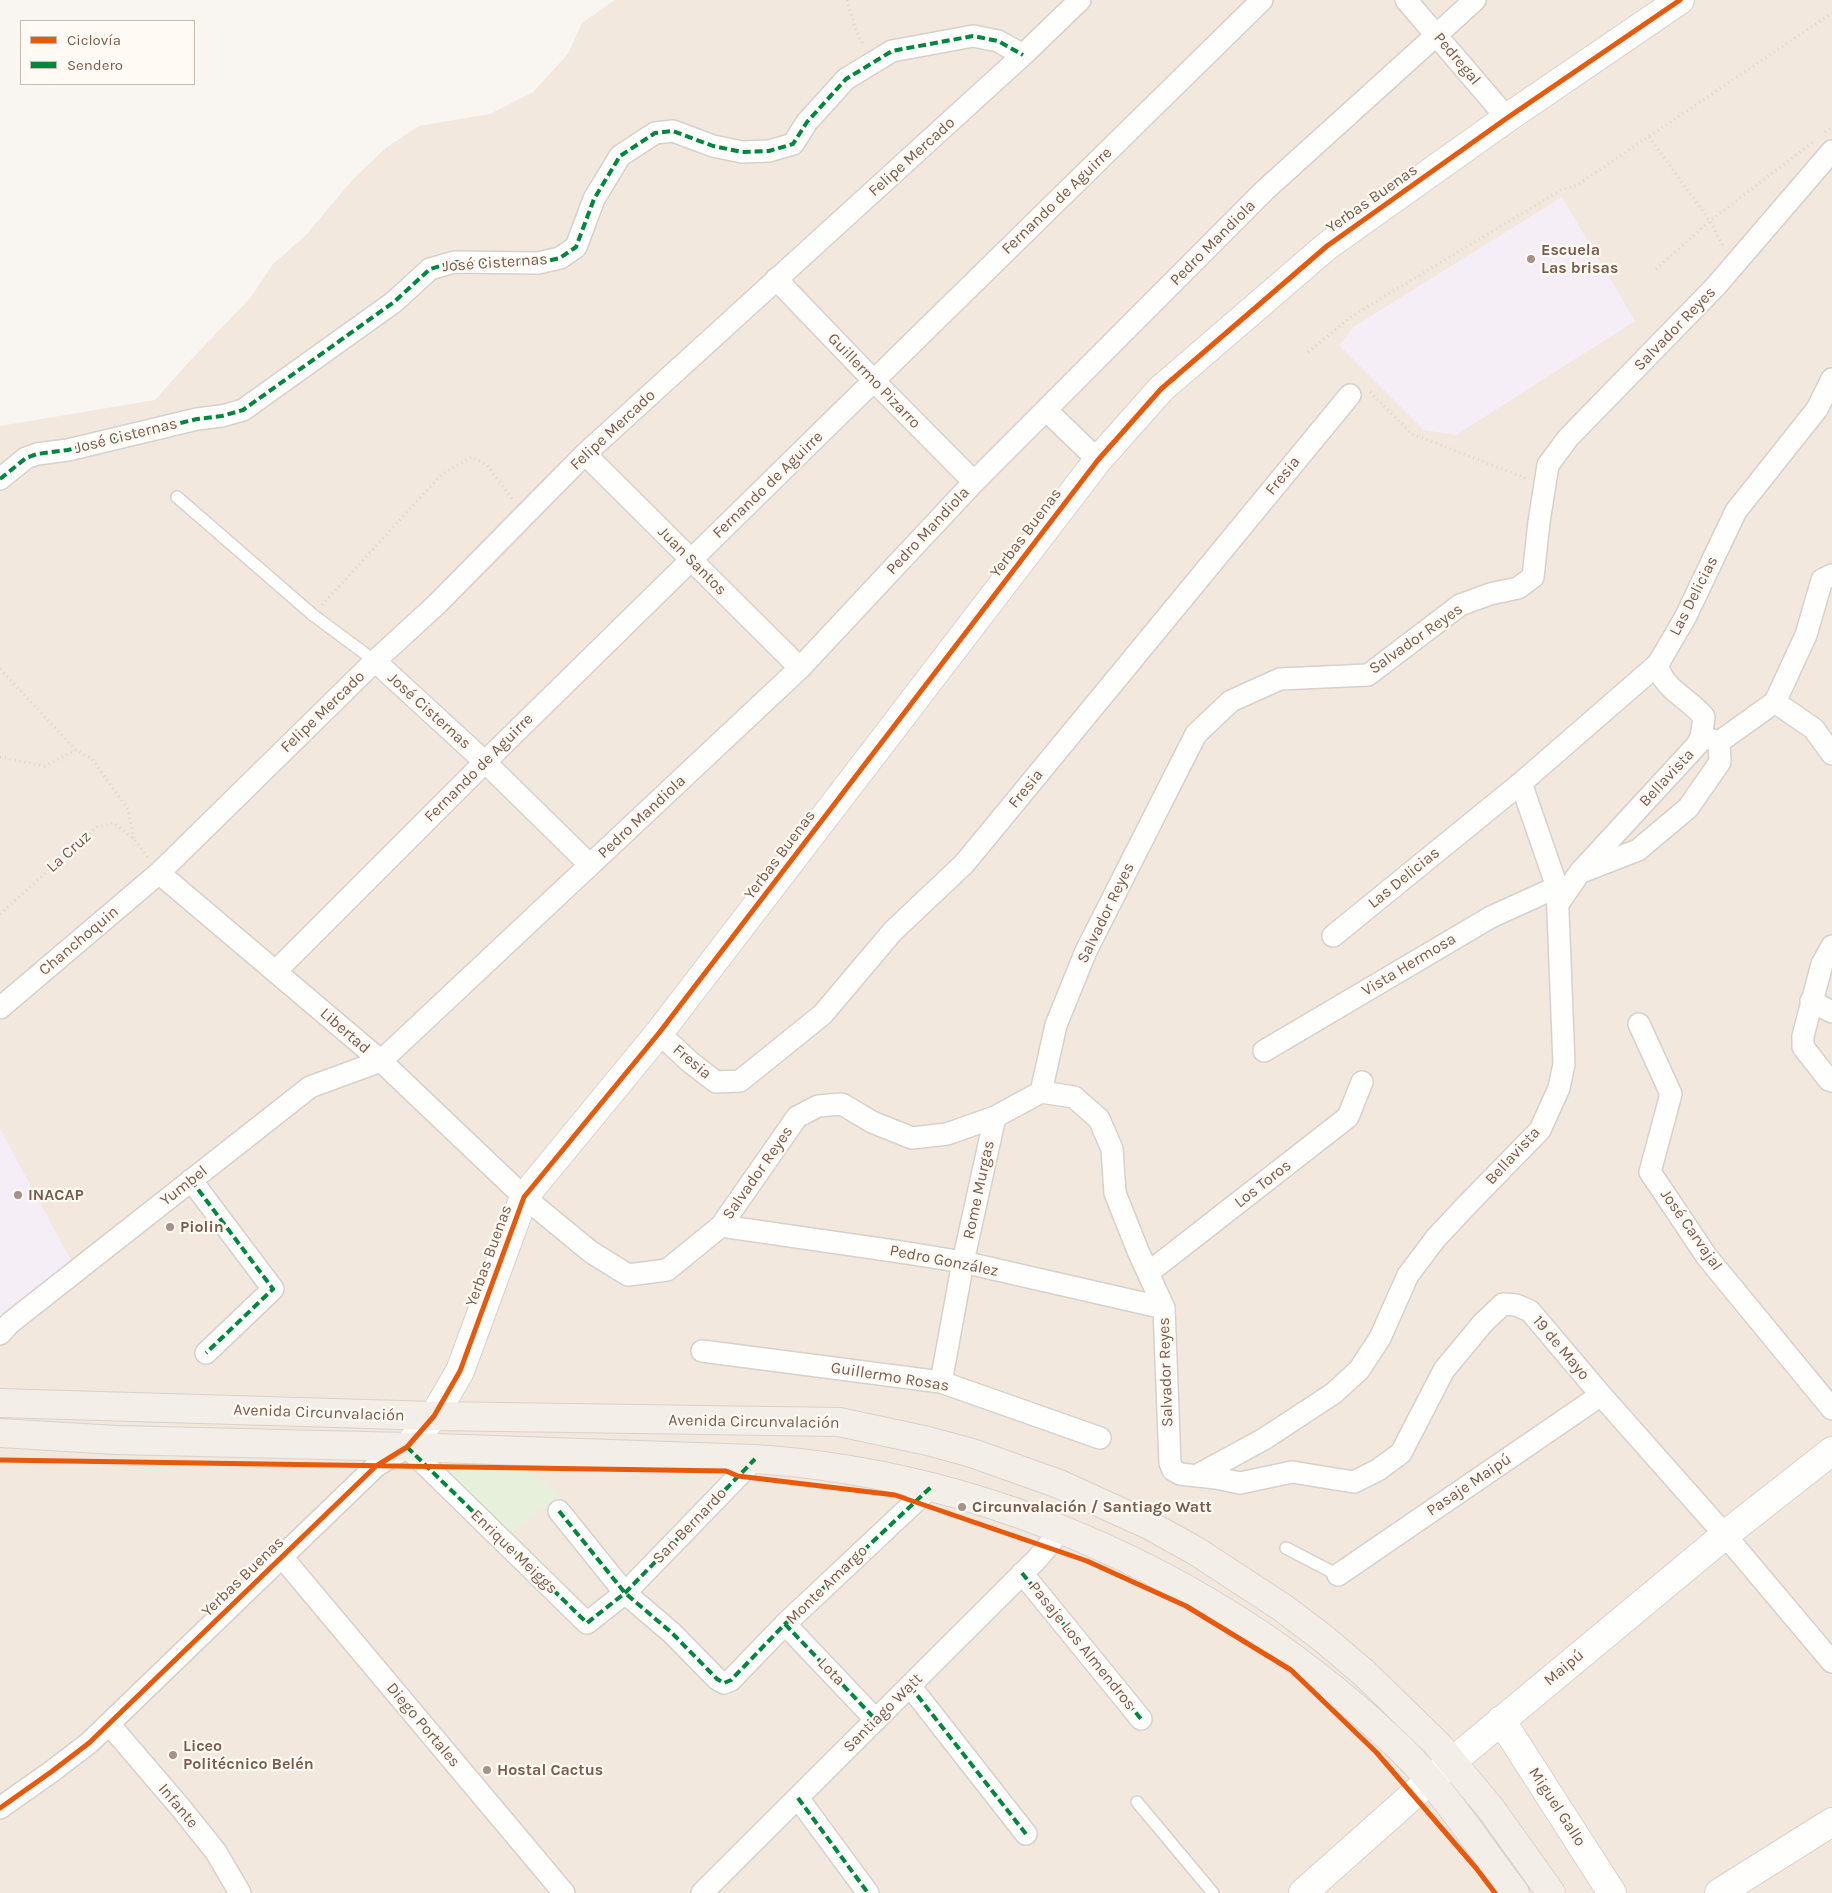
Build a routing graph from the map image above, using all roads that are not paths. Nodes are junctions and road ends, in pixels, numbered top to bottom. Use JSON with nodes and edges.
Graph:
{"nodes":[{"id":1,"x":1080,"y":0,"type":"edge"},
{"id":2,"x":1262,"y":0,"type":"edge"},
{"id":3,"x":1406,"y":0,"type":"edge"},
{"id":4,"x":1475,"y":0,"type":"edge"},
{"id":5,"x":1680,"y":0,"type":"edge"},
{"id":6,"x":1437,"y":34,"type":"junction"},
{"id":7,"x":1024,"y":55,"type":"junction"},
{"id":8,"x":1507,"y":118,"type":"junction"},
{"id":9,"x":1824,"y":141,"type":"edge"},
{"id":10,"x":776,"y":280,"type":"junction"},
{"id":11,"x":1832,"y":379,"type":"edge"},
{"id":12,"x":874,"y":381,"type":"junction"},
{"id":13,"x":1350,"y":395,"type":"road end"},
{"id":14,"x":1046,"y":410,"type":"junction"},
{"id":15,"x":585,"y":454,"type":"junction"},
{"id":16,"x":1098,"y":460,"type":"junction"},
{"id":17,"x":0,"y":479,"type":"edge"},
{"id":18,"x":974,"y":482,"type":"junction"},
{"id":19,"x":177,"y":498,"type":"dead end"},
{"id":20,"x":690,"y":560,"type":"junction"},
{"id":21,"x":1832,"y":575,"type":"edge"},
{"id":22,"x":375,"y":661,"type":"junction"},
{"id":23,"x":1658,"y":664,"type":"junction"},
{"id":24,"x":800,"y":668,"type":"junction"},
{"id":25,"x":1776,"y":702,"type":"junction"},
{"id":26,"x":1718,"y":737,"type":"junction"},
{"id":27,"x":1832,"y":754,"type":"edge"},
{"id":28,"x":485,"y":762,"type":"junction"},
{"id":29,"x":1521,"y":783,"type":"junction"},
{"id":30,"x":590,"y":866,"type":"junction"},
{"id":31,"x":1580,"y":872,"type":"junction"},
{"id":32,"x":159,"y":873,"type":"junction"},
{"id":33,"x":1558,"y":895,"type":"junction"},
{"id":34,"x":1333,"y":936,"type":"dead end"},
{"id":35,"x":1832,"y":946,"type":"edge"},
{"id":36,"x":276,"y":971,"type":"junction"},
{"id":37,"x":1811,"y":1002,"type":"junction"},
{"id":38,"x":0,"y":1008,"type":"edge"},
{"id":39,"x":1832,"y":1012,"type":"edge"},
{"id":40,"x":1639,"y":1024,"type":"dead end"},
{"id":41,"x":659,"y":1033,"type":"junction"},
{"id":42,"x":1264,"y":1051,"type":"dead end"},
{"id":43,"x":381,"y":1061,"type":"junction"},
{"id":44,"x":1832,"y":1081,"type":"edge"},
{"id":45,"x":1362,"y":1082,"type":"dead end"},
{"id":46,"x":1042,"y":1092,"type":"junction"},
{"id":47,"x":994,"y":1117,"type":"junction"},
{"id":48,"x":191,"y":1180,"type":"junction"},
{"id":49,"x":524,"y":1197,"type":"junction"},
{"id":50,"x":721,"y":1226,"type":"junction"},
{"id":51,"x":963,"y":1262,"type":"junction"},
{"id":52,"x":1148,"y":1273,"type":"junction"},
{"id":53,"x":1164,"y":1308,"type":"junction"},
{"id":54,"x":0,"y":1334,"type":"edge"},
{"id":55,"x":702,"y":1351,"type":"dead end"},
{"id":56,"x":206,"y":1353,"type":"dead end"},
{"id":57,"x":941,"y":1382,"type":"junction"},
{"id":58,"x":1601,"y":1395,"type":"junction"},
{"id":59,"x":0,"y":1403,"type":"edge"},
{"id":60,"x":1832,"y":1409,"type":"edge"},
{"id":61,"x":434,"y":1416,"type":"junction"},
{"id":62,"x":0,"y":1433,"type":"edge"},
{"id":63,"x":1100,"y":1438,"type":"dead end"},
{"id":64,"x":407,"y":1447,"type":"junction"},
{"id":65,"x":1832,"y":1451,"type":"edge"},
{"id":66,"x":755,"y":1459,"type":"junction"},
{"id":67,"x":1196,"y":1476,"type":"junction"},
{"id":68,"x":931,"y":1487,"type":"junction"},
{"id":69,"x":1100,"y":1502,"type":"junction"},
{"id":70,"x":559,"y":1510,"type":"dead end"},
{"id":71,"x":1061,"y":1530,"type":"junction"},
{"id":72,"x":1725,"y":1534,"type":"junction"},
{"id":73,"x":1286,"y":1548,"type":"dead end"},
{"id":74,"x":282,"y":1557,"type":"junction"},
{"id":75,"x":1022,"y":1574,"type":"junction"},
{"id":76,"x":1338,"y":1575,"type":"joint"},
{"id":77,"x":625,"y":1593,"type":"junction"},
{"id":78,"x":785,"y":1624,"type":"junction"},
{"id":79,"x":1832,"y":1662,"type":"edge"},
{"id":80,"x":910,"y":1686,"type":"junction"},
{"id":81,"x":1141,"y":1718,"type":"dead end"},
{"id":82,"x":876,"y":1720,"type":"junction"},
{"id":83,"x":1501,"y":1720,"type":"junction"},
{"id":84,"x":109,"y":1724,"type":"junction"},
{"id":85,"x":1451,"y":1762,"type":"junction"},
{"id":86,"x":1430,"y":1780,"type":"junction"},
{"id":87,"x":798,"y":1798,"type":"junction"},
{"id":88,"x":1137,"y":1802,"type":"dead end"},
{"id":89,"x":0,"y":1808,"type":"edge"},
{"id":90,"x":1832,"y":1822,"type":"edge"},
{"id":91,"x":1026,"y":1834,"type":"dead end"},
{"id":92,"x":240,"y":1893,"type":"edge"},
{"id":93,"x":564,"y":1893,"type":"edge"},
{"id":94,"x":702,"y":1893,"type":"edge"},
{"id":95,"x":868,"y":1893,"type":"edge"},
{"id":96,"x":1213,"y":1893,"type":"edge"},
{"id":97,"x":1303,"y":1893,"type":"edge"},
{"id":98,"x":1515,"y":1893,"type":"edge"},
{"id":99,"x":1551,"y":1893,"type":"edge"},
{"id":100,"x":1612,"y":1893,"type":"edge"},
{"id":101,"x":1719,"y":1893,"type":"edge"}],
"edges":[{"from":1,"to":7,"type":"street","name":"Felipe Mercado"},
{"from":2,"to":12,"type":"street","name":"Fernando de Aguirre"},
{"from":3,"to":6,"type":"street","name":"Pedregal"},
{"from":4,"to":6,"type":"street","name":"Pedro Mandiola"},
{"from":5,"to":8,"type":"street","name":"Yerbas Buenas"},
{"from":6,"to":8,"type":"street","name":"Pedregal"},
{"from":6,"to":14,"type":"street","name":"Pedro Mandiola"},
{"from":7,"to":10,"type":"street","name":"Felipe Mercado"},
{"from":7,"to":17,"type":"street","name":"José Cisternas"},
{"from":8,"to":16,"type":"street","name":"Yerbas Buenas"},
{"from":9,"to":46,"type":"street","name":"Salvador Reyes"},
{"from":10,"to":12,"type":"street","name":"Guillermo Pizarro"},
{"from":10,"to":15,"type":"street","name":"Felipe Mercado"},
{"from":11,"to":23,"type":"street","name":"Las Delicias"},
{"from":12,"to":18,"type":"street","name":"Guillermo Pizarro"},
{"from":12,"to":20,"type":"street","name":"Fernando de Aguirre"},
{"from":13,"to":41,"type":"street","name":"Fresia"},
{"from":14,"to":16,"type":"street"},
{"from":14,"to":18,"type":"street","name":"Pedro Mandiola"},
{"from":15,"to":20,"type":"street","name":"Juan Santos"},
{"from":15,"to":22,"type":"street","name":"Felipe Mercado"},
{"from":16,"to":41,"type":"street","name":"Yerbas Buenas"},
{"from":18,"to":24,"type":"street","name":"Pedro Mandiola"},
{"from":19,"to":22,"type":"lane"},
{"from":20,"to":24,"type":"street","name":"Juan Santos"},
{"from":20,"to":28,"type":"street","name":"Fernando de Aguirre"},
{"from":21,"to":25,"type":"street"},
{"from":22,"to":28,"type":"street","name":"José Cisternas"},
{"from":22,"to":32,"type":"street","name":"Felipe Mercado"},
{"from":23,"to":26,"type":"street","name":"Bellavista"},
{"from":23,"to":29,"type":"street","name":"Las Delicias"},
{"from":24,"to":30,"type":"street","name":"Pedro Mandiola"},
{"from":25,"to":26,"type":"street"},
{"from":25,"to":27,"type":"street"},
{"from":26,"to":31,"type":"street","name":"Bellavista"},
{"from":26,"to":31,"type":"street"},
{"from":28,"to":30,"type":"street","name":"José Cisternas"},
{"from":28,"to":36,"type":"street","name":"Fernando de Aguirre"},
{"from":29,"to":33,"type":"street"},
{"from":29,"to":34,"type":"street","name":"Las Delicias"},
{"from":30,"to":43,"type":"street","name":"Pedro Mandiola"},
{"from":31,"to":33,"type":"street","name":"Bellavista"},
{"from":32,"to":36,"type":"street","name":"Libertad"},
{"from":32,"to":38,"type":"street","name":"Chanchoquin"},
{"from":33,"to":42,"type":"street","name":"Vista Hermosa"},
{"from":33,"to":67,"type":"street","name":"Bellavista"},
{"from":35,"to":37,"type":"street"},
{"from":36,"to":43,"type":"street","name":"Libertad"},
{"from":37,"to":39,"type":"street"},
{"from":37,"to":44,"type":"street"},
{"from":40,"to":60,"type":"street","name":"José Carvajal"},
{"from":41,"to":49,"type":"street","name":"Yerbas Buenas"},
{"from":43,"to":48,"type":"street","name":"Yumbel"},
{"from":43,"to":49,"type":"street","name":"Libertad"},
{"from":45,"to":52,"type":"street","name":"Los Toros"},
{"from":46,"to":47,"type":"street","name":"Salvador Reyes"},
{"from":46,"to":52,"type":"street","name":"Salvador Reyes"},
{"from":47,"to":50,"type":"street","name":"Salvador Reyes"},
{"from":47,"to":51,"type":"street","name":"Rome Murgas"},
{"from":48,"to":54,"type":"street","name":"Yumbel"},
{"from":48,"to":56,"type":"street"},
{"from":49,"to":50,"type":"street","name":"Salvador Reyes"},
{"from":49,"to":61,"type":"street","name":"Yerbas Buenas"},
{"from":50,"to":51,"type":"street","name":"Pedro González"},
{"from":51,"to":53,"type":"street","name":"Pedro González"},
{"from":51,"to":57,"type":"street","name":"Rome Murgas"},
{"from":52,"to":53,"type":"street","name":"Salvador Reyes"},
{"from":53,"to":67,"type":"street","name":"Salvador Reyes"},
{"from":55,"to":57,"type":"street","name":"Guillermo Rosas"},
{"from":57,"to":63,"type":"street","name":"Guillermo Rosas"},
{"from":58,"to":67,"type":"street","name":"19 de Mayo"},
{"from":58,"to":72,"type":"street","name":"19 de Mayo"},
{"from":58,"to":76,"type":"street","name":"Pasaje Maipú"},
{"from":59,"to":61,"type":"main road","name":"Avenida Circunvalación"},
{"from":61,"to":64,"type":"street","name":"Yerbas Buenas"},
{"from":61,"to":69,"type":"main road","name":"Avenida Circunvalación"},
{"from":62,"to":64,"type":"main road","name":"Avenida Circunvalación"},
{"from":64,"to":66,"type":"main road","name":"Avenida Circunvalación"},
{"from":64,"to":74,"type":"street","name":"Yerbas Buenas"},
{"from":64,"to":77,"type":"street","name":"Enrique Meiggs"},
{"from":65,"to":72,"type":"street","name":"Maipú"},
{"from":66,"to":68,"type":"main road","name":"Avenida Circunvalación"},
{"from":66,"to":77,"type":"street","name":"San Bernardo"},
{"from":68,"to":71,"type":"main road","name":"Avenida Circunvalación"},
{"from":68,"to":78,"type":"street","name":"Monte Amargo"},
{"from":69,"to":71,"type":"main road"},
{"from":69,"to":85,"type":"main road","name":"Avenida Circunvalación"},
{"from":70,"to":77,"type":"street"},
{"from":71,"to":75,"type":"street","name":"Santiago Watt"},
{"from":71,"to":86,"type":"main road","name":"Avenida Circunvalación"},
{"from":72,"to":79,"type":"street","name":"19 de Mayo"},
{"from":72,"to":83,"type":"street","name":"Maipú"},
{"from":73,"to":76,"type":"lane"},
{"from":74,"to":84,"type":"street","name":"Yerbas Buenas"},
{"from":74,"to":93,"type":"street","name":"Diego Portales"},
{"from":75,"to":80,"type":"street","name":"Santiago Watt"},
{"from":75,"to":81,"type":"street","name":"Pasaje Los Almendros"},
{"from":77,"to":78,"type":"street","name":"Monte Amargo"},
{"from":78,"to":82,"type":"street","name":"Lota"},
{"from":80,"to":82,"type":"street","name":"Santiago Watt"},
{"from":80,"to":91,"type":"street"},
{"from":82,"to":87,"type":"street","name":"Santiago Watt"},
{"from":83,"to":85,"type":"street","name":"Maipú"},
{"from":83,"to":100,"type":"street","name":"Miguel Gallo"},
{"from":84,"to":89,"type":"street","name":"Yerbas Buenas"},
{"from":84,"to":92,"type":"street","name":"Infante"},
{"from":85,"to":86,"type":"street","name":"Maipú"},
{"from":85,"to":99,"type":"main road","name":"Avenida Circunvalación"},
{"from":86,"to":97,"type":"street","name":"Maipú"},
{"from":86,"to":98,"type":"main road","name":"Avenida Circunvalación"},
{"from":87,"to":94,"type":"street","name":"Santiago Watt"},
{"from":87,"to":95,"type":"street"},
{"from":88,"to":96,"type":"lane"},
{"from":90,"to":101,"type":"street"}]}
